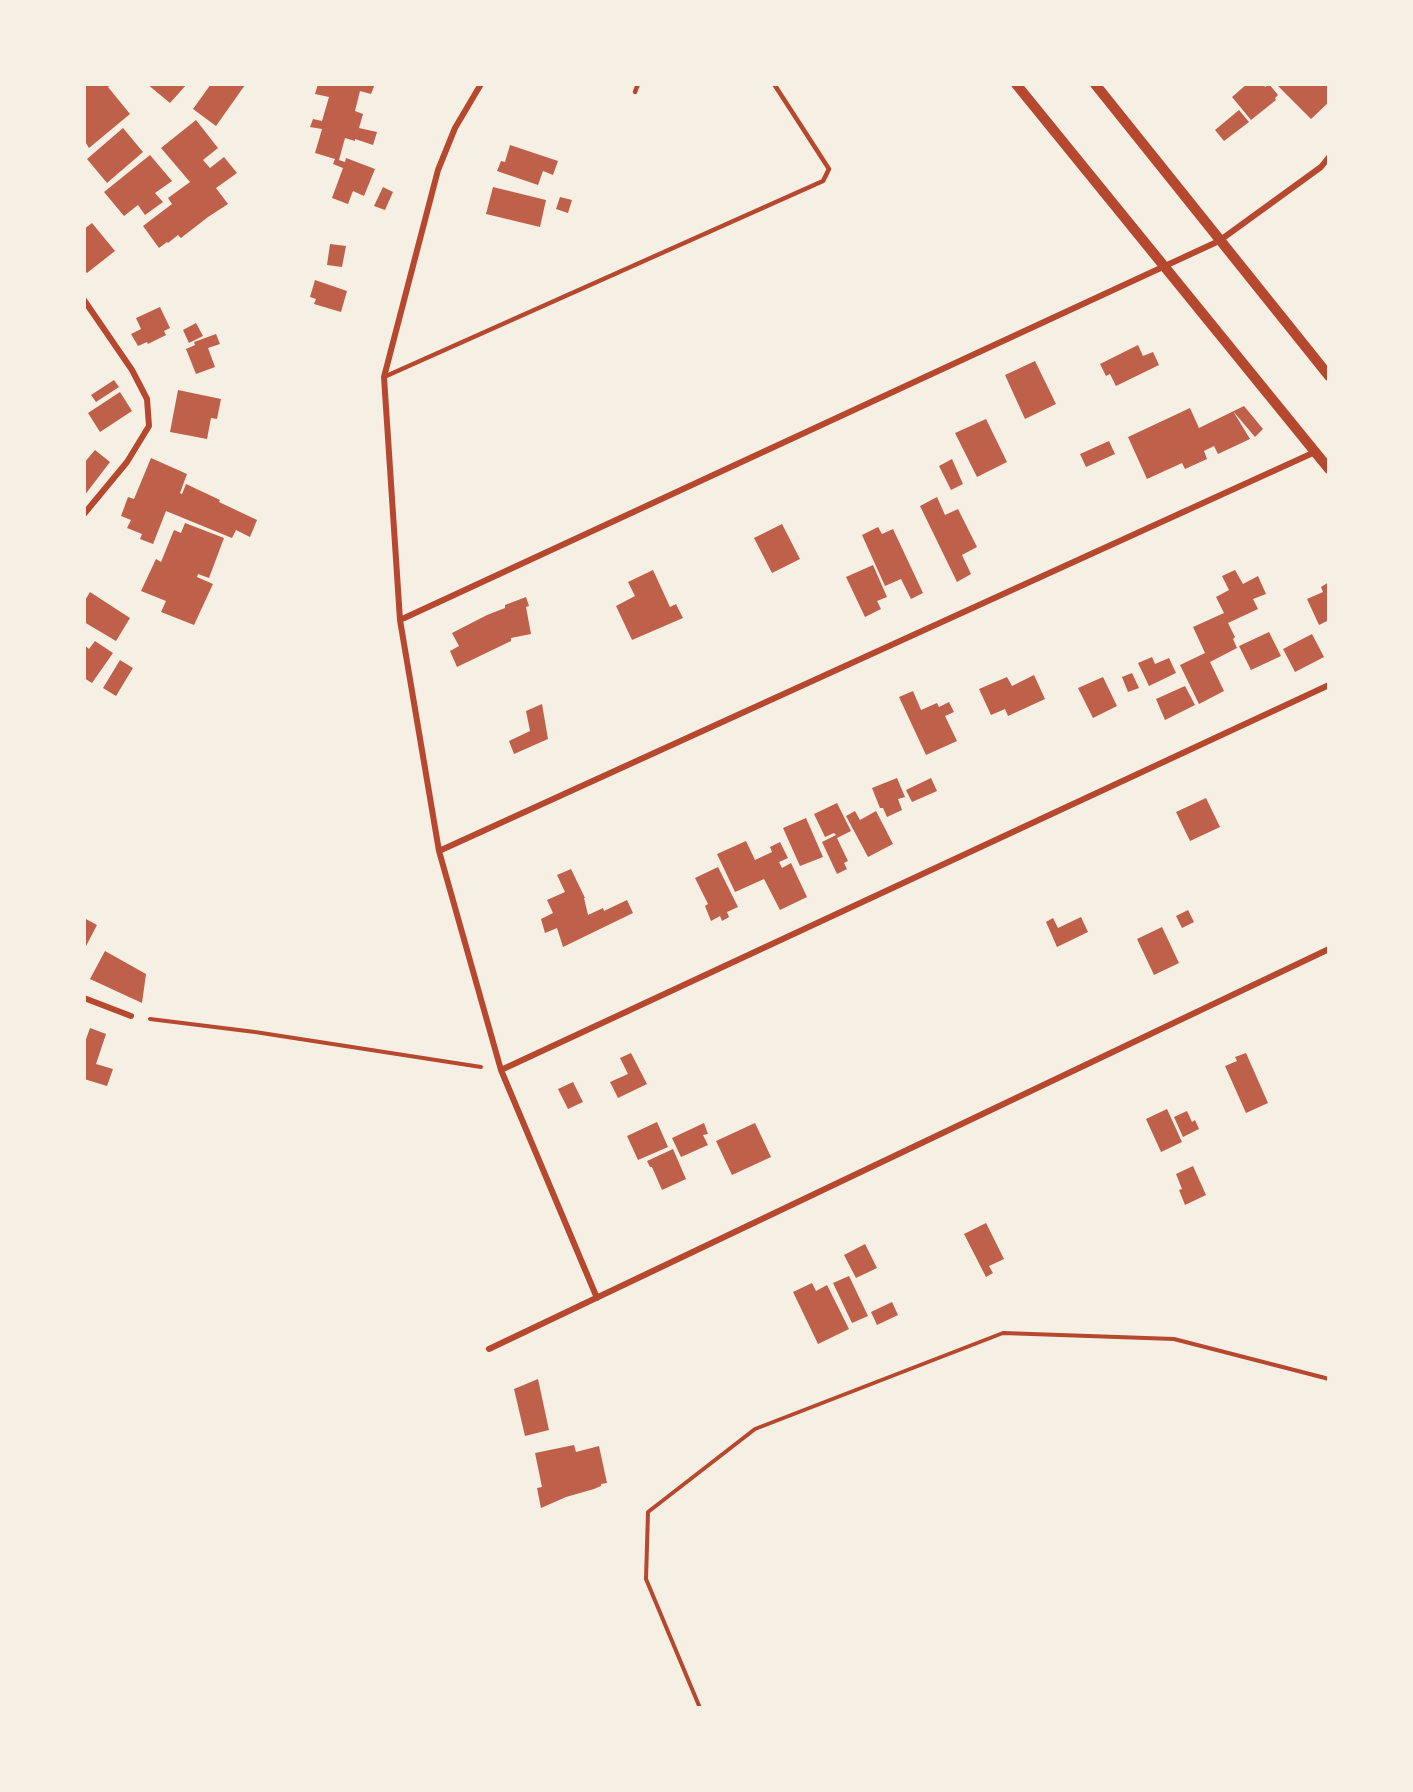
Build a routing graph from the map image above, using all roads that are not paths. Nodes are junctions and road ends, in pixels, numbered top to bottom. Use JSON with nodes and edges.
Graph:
{"nodes":[{"id":1,"x":481,"y":84,"type":"edge"},
{"id":2,"x":638,"y":84,"type":"edge"},
{"id":3,"x":774,"y":84,"type":"edge"},
{"id":4,"x":1016,"y":84,"type":"edge"},
{"id":5,"x":1095,"y":84,"type":"edge"},
{"id":6,"x":635,"y":93,"type":"dead end"},
{"id":7,"x":1329,"y":157,"type":"edge"},
{"id":8,"x":1220,"y":241,"type":"junction"},
{"id":9,"x":1165,"y":266,"type":"junction"},
{"id":10,"x":84,"y":300,"type":"edge"},
{"id":11,"x":1329,"y":376,"type":"edge"},
{"id":12,"x":384,"y":377,"type":"junction"},
{"id":13,"x":1315,"y":452,"type":"junction"},
{"id":14,"x":1329,"y":469,"type":"edge"},
{"id":15,"x":84,"y":514,"type":"edge"},
{"id":16,"x":400,"y":620,"type":"junction"},
{"id":17,"x":1329,"y":685,"type":"edge"},
{"id":18,"x":439,"y":851,"type":"junction"},
{"id":19,"x":1329,"y":949,"type":"edge"},
{"id":20,"x":84,"y":998,"type":"edge"},
{"id":21,"x":131,"y":1016,"type":"road end"},
{"id":22,"x":501,"y":1070,"type":"junction"},
{"id":23,"x":597,"y":1298,"type":"junction"},
{"id":24,"x":489,"y":1349,"type":"dead end"}],
"edges":[{"from":1,"to":12,"type":"street"},
{"from":2,"to":6,"type":"lane"},
{"from":3,"to":12,"type":"lane"},
{"from":4,"to":9,"type":"street"},
{"from":5,"to":8,"type":"street"},
{"from":7,"to":8,"type":"street"},
{"from":8,"to":9,"type":"street"},
{"from":8,"to":11,"type":"street"},
{"from":9,"to":13,"type":"street"},
{"from":9,"to":16,"type":"street"},
{"from":10,"to":15,"type":"street"},
{"from":12,"to":16,"type":"street"},
{"from":13,"to":14,"type":"street"},
{"from":13,"to":18,"type":"street"},
{"from":16,"to":18,"type":"street"},
{"from":17,"to":22,"type":"street"},
{"from":18,"to":22,"type":"street"},
{"from":19,"to":23,"type":"street"},
{"from":20,"to":21,"type":"street"},
{"from":22,"to":23,"type":"street"},
{"from":23,"to":24,"type":"street"}]}
